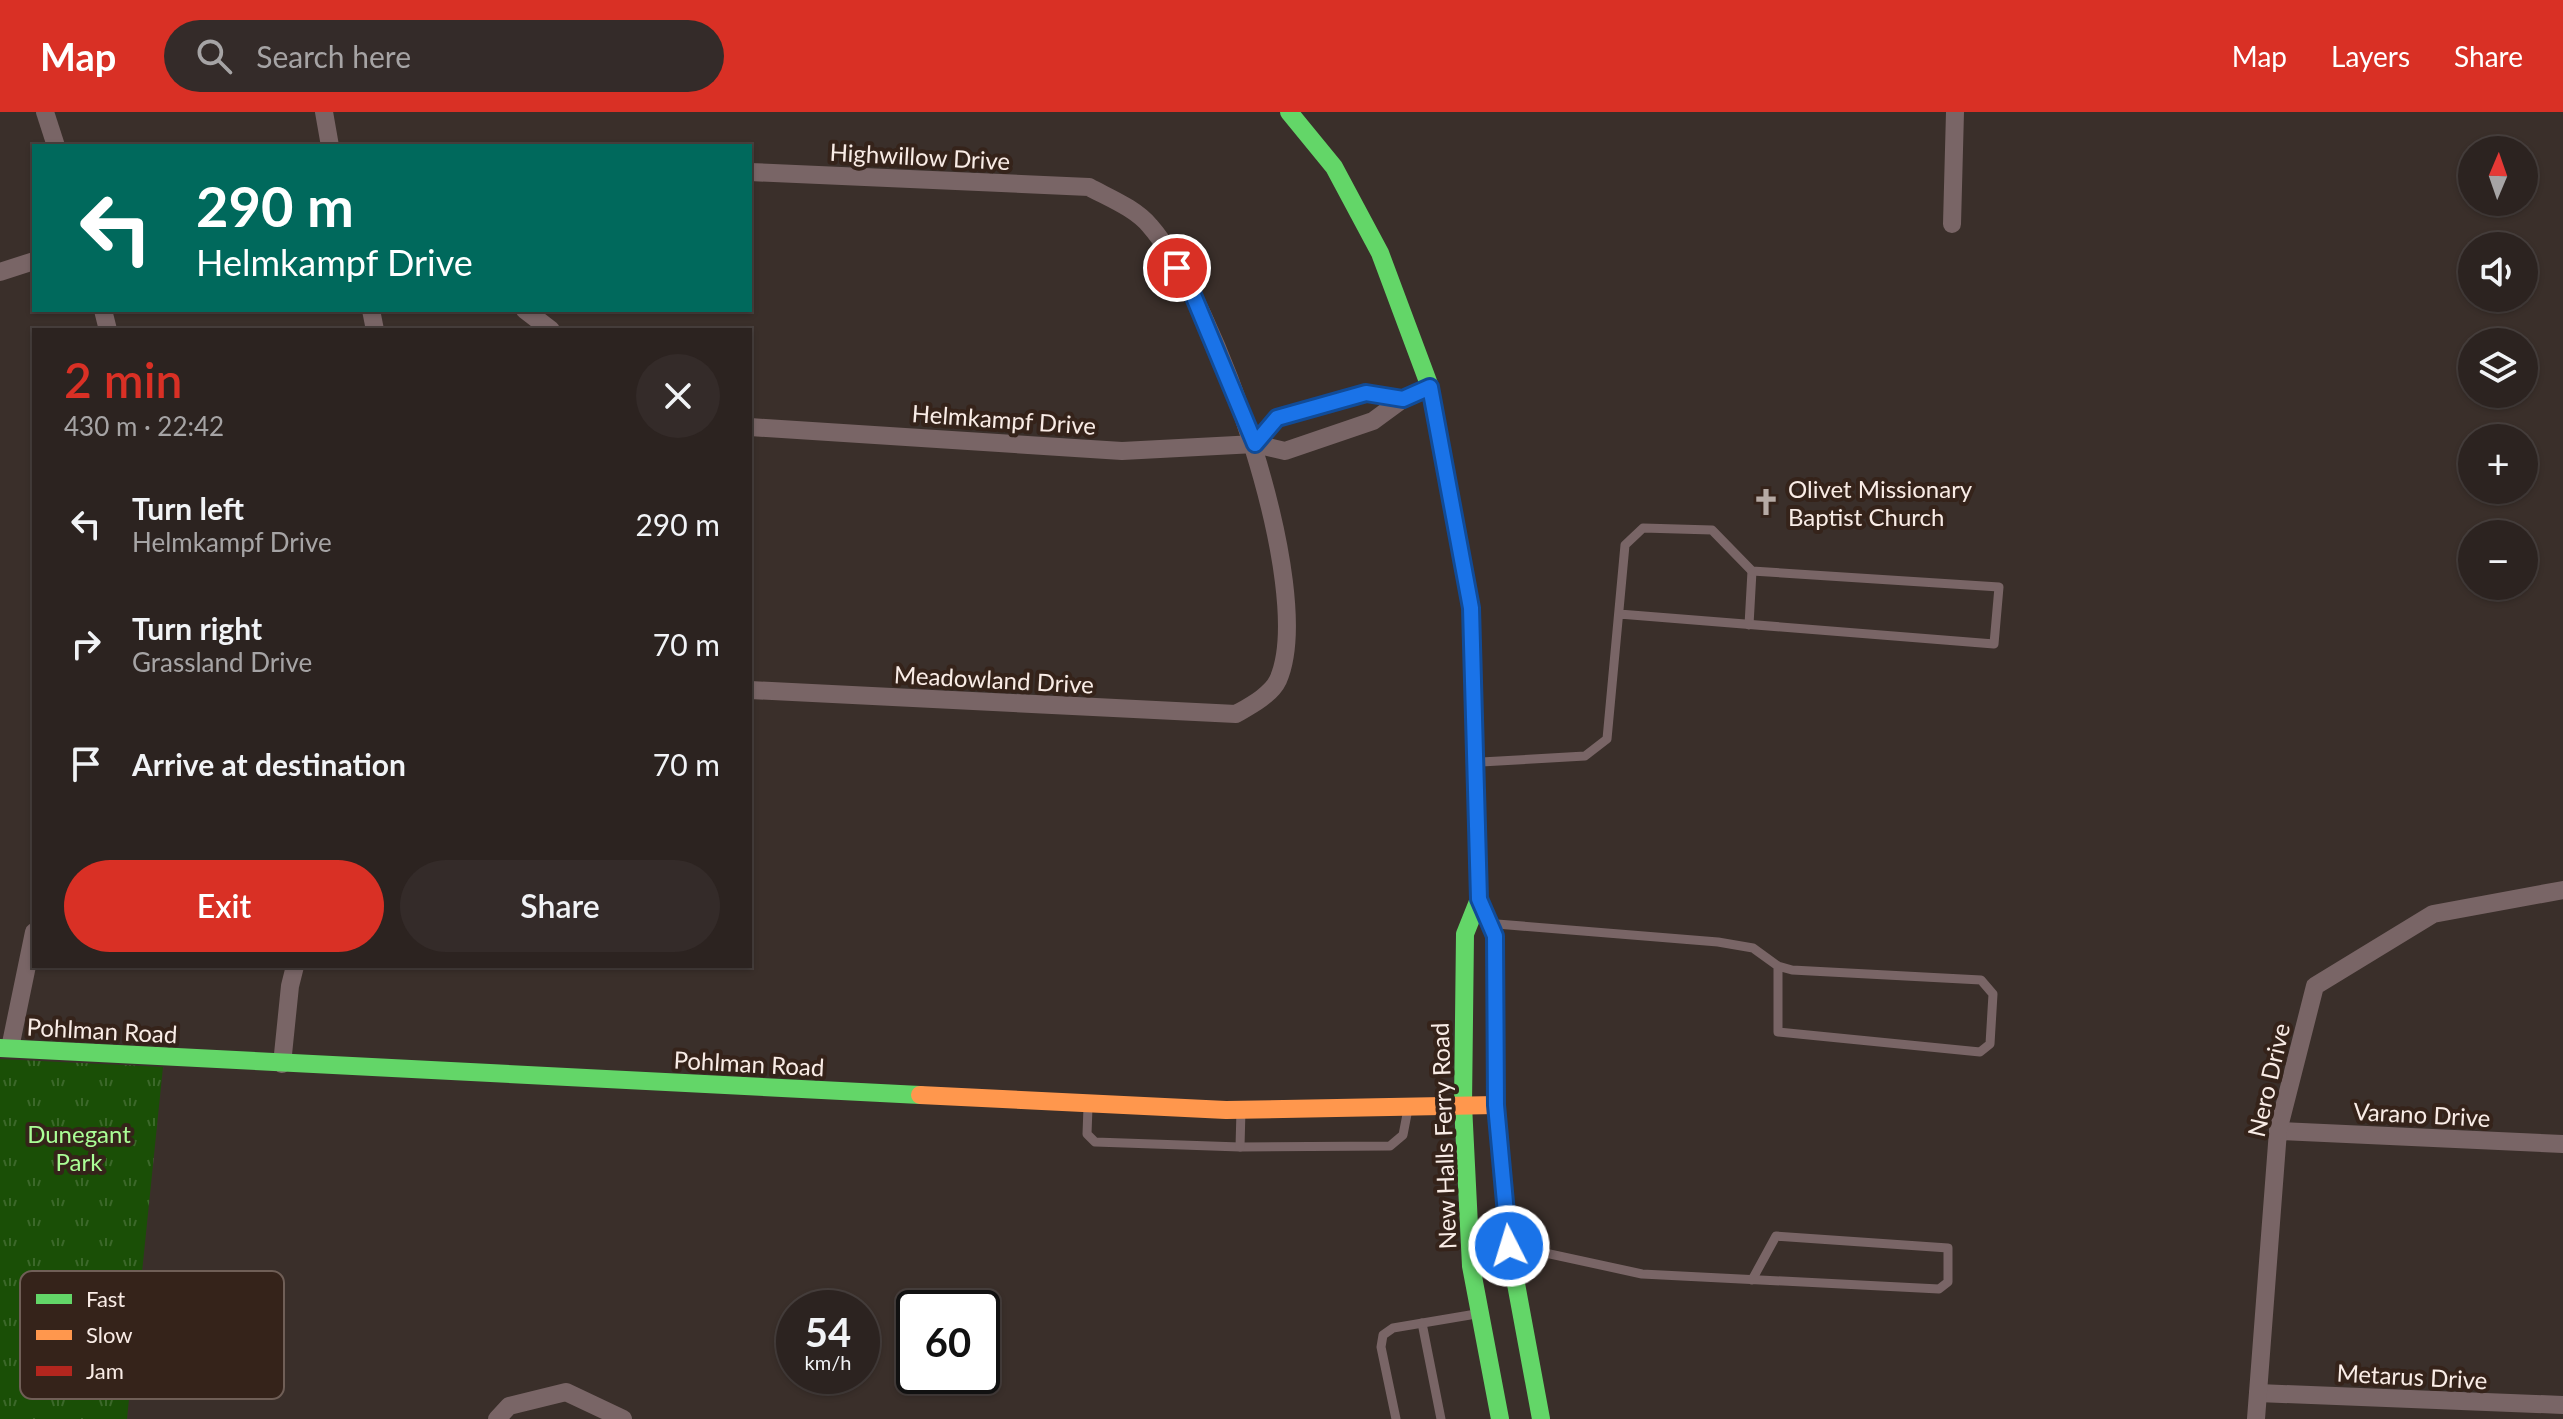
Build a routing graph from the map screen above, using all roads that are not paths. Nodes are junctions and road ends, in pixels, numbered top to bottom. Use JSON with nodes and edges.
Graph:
{"nodes":[{"id":1,"x":45,"y":112,"type":"edge"},
{"id":2,"x":324,"y":112,"type":"edge"},
{"id":3,"x":1289,"y":112,"type":"edge"},
{"id":4,"x":1955,"y":112,"type":"edge"},
{"id":5,"x":55,"y":144,"type":"edge"},
{"id":6,"x":330,"y":144,"type":"edge"},
{"id":7,"x":752,"y":172,"type":"edge"},
{"id":8,"x":1952,"y":224,"type":"dead end"},
{"id":9,"x":32,"y":262,"type":"edge"},
{"id":10,"x":0,"y":272,"type":"edge"},
{"id":11,"x":528,"y":312,"type":"edge"},
{"id":12,"x":548,"y":328,"type":"edge"},
{"id":13,"x":1430,"y":387,"type":"junction"},
{"id":14,"x":1403,"y":399,"type":"junction"},
{"id":15,"x":752,"y":427,"type":"edge"},
{"id":16,"x":1255,"y":444,"type":"junction"},
{"id":17,"x":1752,"y":571,"type":"junction"},
{"id":18,"x":1619,"y":614,"type":"junction"},
{"id":19,"x":1749,"y":625,"type":"junction"},
{"id":20,"x":752,"y":690,"type":"edge"},
{"id":21,"x":1474,"y":763,"type":"junction"},
{"id":22,"x":2563,"y":890,"type":"edge"},
{"id":23,"x":1479,"y":899,"type":"junction"},
{"id":24,"x":1490,"y":924,"type":"junction"},
{"id":25,"x":32,"y":940,"type":"edge"},
{"id":26,"x":1778,"y":966,"type":"junction"},
{"id":27,"x":294,"y":968,"type":"edge"},
{"id":28,"x":5,"y":1048,"type":"edge"},
{"id":29,"x":282,"y":1064,"type":"junction"},
{"id":30,"x":1088,"y":1103,"type":"junction"},
{"id":31,"x":1463,"y":1105,"type":"junction"},
{"id":32,"x":1496,"y":1105,"type":"junction"},
{"id":33,"x":1409,"y":1106,"type":"junction"},
{"id":34,"x":1241,"y":1110,"type":"junction"},
{"id":35,"x":2278,"y":1131,"type":"junction"},
{"id":36,"x":2563,"y":1144,"type":"edge"},
{"id":37,"x":1240,"y":1147,"type":"junction"},
{"id":38,"x":1509,"y":1246,"type":"junction"},
{"id":39,"x":1752,"y":1280,"type":"junction"},
{"id":40,"x":1479,"y":1314,"type":"junction"},
{"id":41,"x":1422,"y":1323,"type":"junction"},
{"id":42,"x":2258,"y":1393,"type":"junction"},
{"id":43,"x":2563,"y":1405,"type":"edge"},
{"id":44,"x":497,"y":1419,"type":"edge"},
{"id":45,"x":623,"y":1419,"type":"edge"},
{"id":46,"x":1396,"y":1419,"type":"edge"},
{"id":47,"x":1441,"y":1419,"type":"edge"},
{"id":48,"x":1500,"y":1419,"type":"edge"},
{"id":49,"x":1541,"y":1419,"type":"edge"},
{"id":50,"x":2256,"y":1419,"type":"edge"}],
"edges":[{"from":1,"to":5,"type":"street"},
{"from":2,"to":6,"type":"street"},
{"from":3,"to":13,"type":"main road","name":"New Halls Ferry Road"},
{"from":4,"to":8,"type":"street"},
{"from":7,"to":16,"type":"street","name":"Highwillow Drive"},
{"from":9,"to":10,"type":"street"},
{"from":11,"to":12,"type":"street"},
{"from":13,"to":14,"type":"street","name":"Helmkampf Drive"},
{"from":13,"to":21,"type":"main road","name":"New Halls Ferry Road"},
{"from":14,"to":16,"type":"street","name":"Helmkampf Drive"},
{"from":14,"to":16,"type":"street"},
{"from":15,"to":16,"type":"street","name":"Helmkampf Drive"},
{"from":16,"to":20,"type":"street","name":"Meadowland Drive"},
{"from":17,"to":18,"type":"lane"},
{"from":17,"to":19,"type":"lane"},
{"from":17,"to":19,"type":"lane"},
{"from":18,"to":19,"type":"lane"},
{"from":18,"to":21,"type":"lane"},
{"from":21,"to":23,"type":"main road","name":"New Halls Ferry Road"},
{"from":22,"to":35,"type":"street","name":"Nero Drive"},
{"from":23,"to":24,"type":"main road","name":"New Halls Ferry Road"},
{"from":23,"to":31,"type":"main road","name":"New Halls Ferry Road"},
{"from":24,"to":26,"type":"lane"},
{"from":24,"to":32,"type":"main road","name":"New Halls Ferry Road"},
{"from":25,"to":28,"type":"street"},
{"from":26,"to":26,"type":"lane"},
{"from":27,"to":29,"type":"street"},
{"from":28,"to":29,"type":"main road","name":"Pohlman Road"},
{"from":29,"to":30,"type":"main road","name":"Pohlman Road"},
{"from":30,"to":34,"type":"main road","name":"Pohlman Road"},
{"from":30,"to":37,"type":"lane"},
{"from":31,"to":32,"type":"main road","name":"Pohlman Road"},
{"from":31,"to":33,"type":"main road","name":"Pohlman Road"},
{"from":31,"to":40,"type":"main road","name":"New Halls Ferry Road"},
{"from":32,"to":38,"type":"main road","name":"New Halls Ferry Road"},
{"from":33,"to":34,"type":"main road","name":"Pohlman Road"},
{"from":33,"to":37,"type":"lane"},
{"from":34,"to":37,"type":"lane"},
{"from":35,"to":36,"type":"street","name":"Varano Drive"},
{"from":35,"to":42,"type":"street","name":"Nero Drive"},
{"from":38,"to":39,"type":"lane"},
{"from":38,"to":49,"type":"main road","name":"New Halls Ferry Road"},
{"from":39,"to":39,"type":"lane"},
{"from":40,"to":41,"type":"lane"},
{"from":40,"to":48,"type":"main road","name":"New Halls Ferry Road"},
{"from":41,"to":46,"type":"lane"},
{"from":41,"to":47,"type":"lane"},
{"from":42,"to":43,"type":"street","name":"Metarus Drive"},
{"from":42,"to":50,"type":"street","name":"Nero Drive"},
{"from":44,"to":45,"type":"street"}]}
